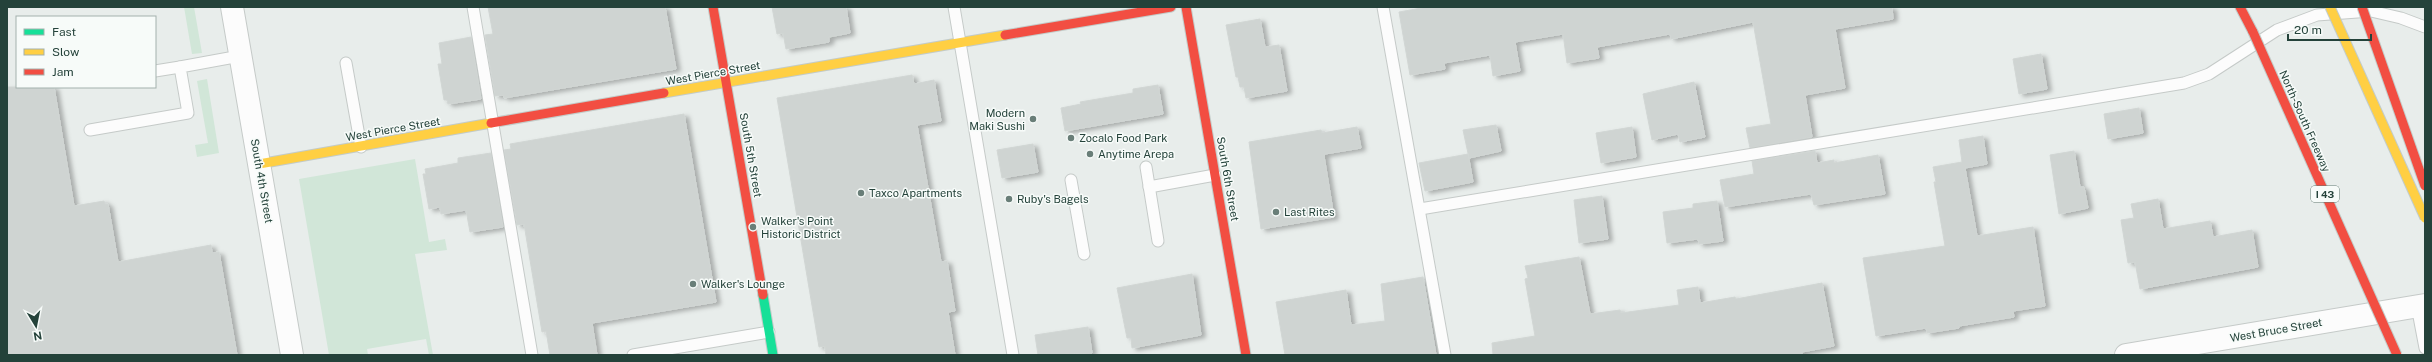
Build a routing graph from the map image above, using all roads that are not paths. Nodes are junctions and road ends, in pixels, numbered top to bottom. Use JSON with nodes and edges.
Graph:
{"nodes":[{"id":1,"x":232,"y":7,"type":"edge"},
{"id":2,"x":473,"y":7,"type":"edge"},
{"id":3,"x":713,"y":7,"type":"edge"},
{"id":4,"x":954,"y":7,"type":"edge"},
{"id":5,"x":1171,"y":7,"type":"edge"},
{"id":6,"x":1186,"y":7,"type":"edge"},
{"id":7,"x":1383,"y":7,"type":"edge"},
{"id":8,"x":2241,"y":7,"type":"edge"},
{"id":9,"x":2330,"y":7,"type":"edge"},
{"id":10,"x":2362,"y":7,"type":"edge"},
{"id":11,"x":2425,"y":27,"type":"edge"},
{"id":12,"x":960,"y":42,"type":"junction"},
{"id":13,"x":240,"y":56,"type":"junction"},
{"id":14,"x":346,"y":63,"type":"dead end"},
{"id":15,"x":180,"y":67,"type":"junction"},
{"id":16,"x":156,"y":71,"type":"edge"},
{"id":17,"x":726,"y":82,"type":"junction"},
{"id":18,"x":493,"y":123,"type":"junction"},
{"id":19,"x":90,"y":130,"type":"dead end"},
{"id":20,"x":360,"y":147,"type":"junction"},
{"id":21,"x":259,"y":164,"type":"junction"},
{"id":22,"x":1146,"y":167,"type":"dead end"},
{"id":23,"x":1215,"y":175,"type":"junction"},
{"id":24,"x":1071,"y":180,"type":"dead end"},
{"id":25,"x":2425,"y":186,"type":"edge"},
{"id":26,"x":1149,"y":187,"type":"junction"},
{"id":27,"x":1420,"y":209,"type":"junction"},
{"id":28,"x":2425,"y":218,"type":"edge"},
{"id":29,"x":1158,"y":241,"type":"dead end"},
{"id":30,"x":1084,"y":254,"type":"dead end"},
{"id":31,"x":2421,"y":305,"type":"edge"},
{"id":32,"x":769,"y":332,"type":"junction"},
{"id":33,"x":2425,"y":348,"type":"edge"},
{"id":34,"x":292,"y":355,"type":"edge"},
{"id":35,"x":532,"y":355,"type":"edge"},
{"id":36,"x":633,"y":355,"type":"edge"},
{"id":37,"x":773,"y":355,"type":"edge"},
{"id":38,"x":1013,"y":355,"type":"edge"},
{"id":39,"x":1246,"y":355,"type":"edge"},
{"id":40,"x":1445,"y":355,"type":"edge"},
{"id":41,"x":2126,"y":355,"type":"edge"},
{"id":42,"x":2397,"y":355,"type":"edge"}],
"edges":[{"from":1,"to":13,"type":"street","name":"South 4th Street"},
{"from":2,"to":18,"type":"lane"},
{"from":3,"to":17,"type":"main road","name":"South 5th Street"},
{"from":4,"to":12,"type":"lane"},
{"from":5,"to":12,"type":"main road","name":"West Pierce Street"},
{"from":6,"to":23,"type":"main road","name":"South 6th Street"},
{"from":7,"to":27,"type":"lane"},
{"from":8,"to":42,"type":"main road","name":"North-South Freeway","number":"I 43","bridge":true},
{"from":9,"to":28,"type":"main road","bridge":true},
{"from":10,"to":25,"type":"main road","bridge":true},
{"from":11,"to":27,"type":"lane"},
{"from":12,"to":17,"type":"main road","name":"West Pierce Street"},
{"from":12,"to":38,"type":"lane"},
{"from":13,"to":15,"type":"lane"},
{"from":13,"to":21,"type":"street","name":"South 4th Street"},
{"from":14,"to":20,"type":"lane"},
{"from":15,"to":16,"type":"lane"},
{"from":15,"to":19,"type":"lane"},
{"from":17,"to":18,"type":"main road","name":"West Pierce Street"},
{"from":17,"to":32,"type":"main road","name":"South 5th Street"},
{"from":18,"to":20,"type":"main road","name":"West Pierce Street"},
{"from":18,"to":35,"type":"lane"},
{"from":20,"to":21,"type":"main road","name":"West Pierce Street"},
{"from":21,"to":34,"type":"street","name":"South 4th Street"},
{"from":22,"to":26,"type":"lane"},
{"from":23,"to":26,"type":"lane"},
{"from":23,"to":39,"type":"main road","name":"South 6th Street"},
{"from":24,"to":30,"type":"lane"},
{"from":26,"to":29,"type":"lane"},
{"from":27,"to":40,"type":"lane"},
{"from":31,"to":33,"type":"lane"},
{"from":31,"to":41,"type":"street","name":"West Bruce Street"},
{"from":32,"to":36,"type":"lane"},
{"from":32,"to":37,"type":"main road","name":"South 5th Street"}]}
